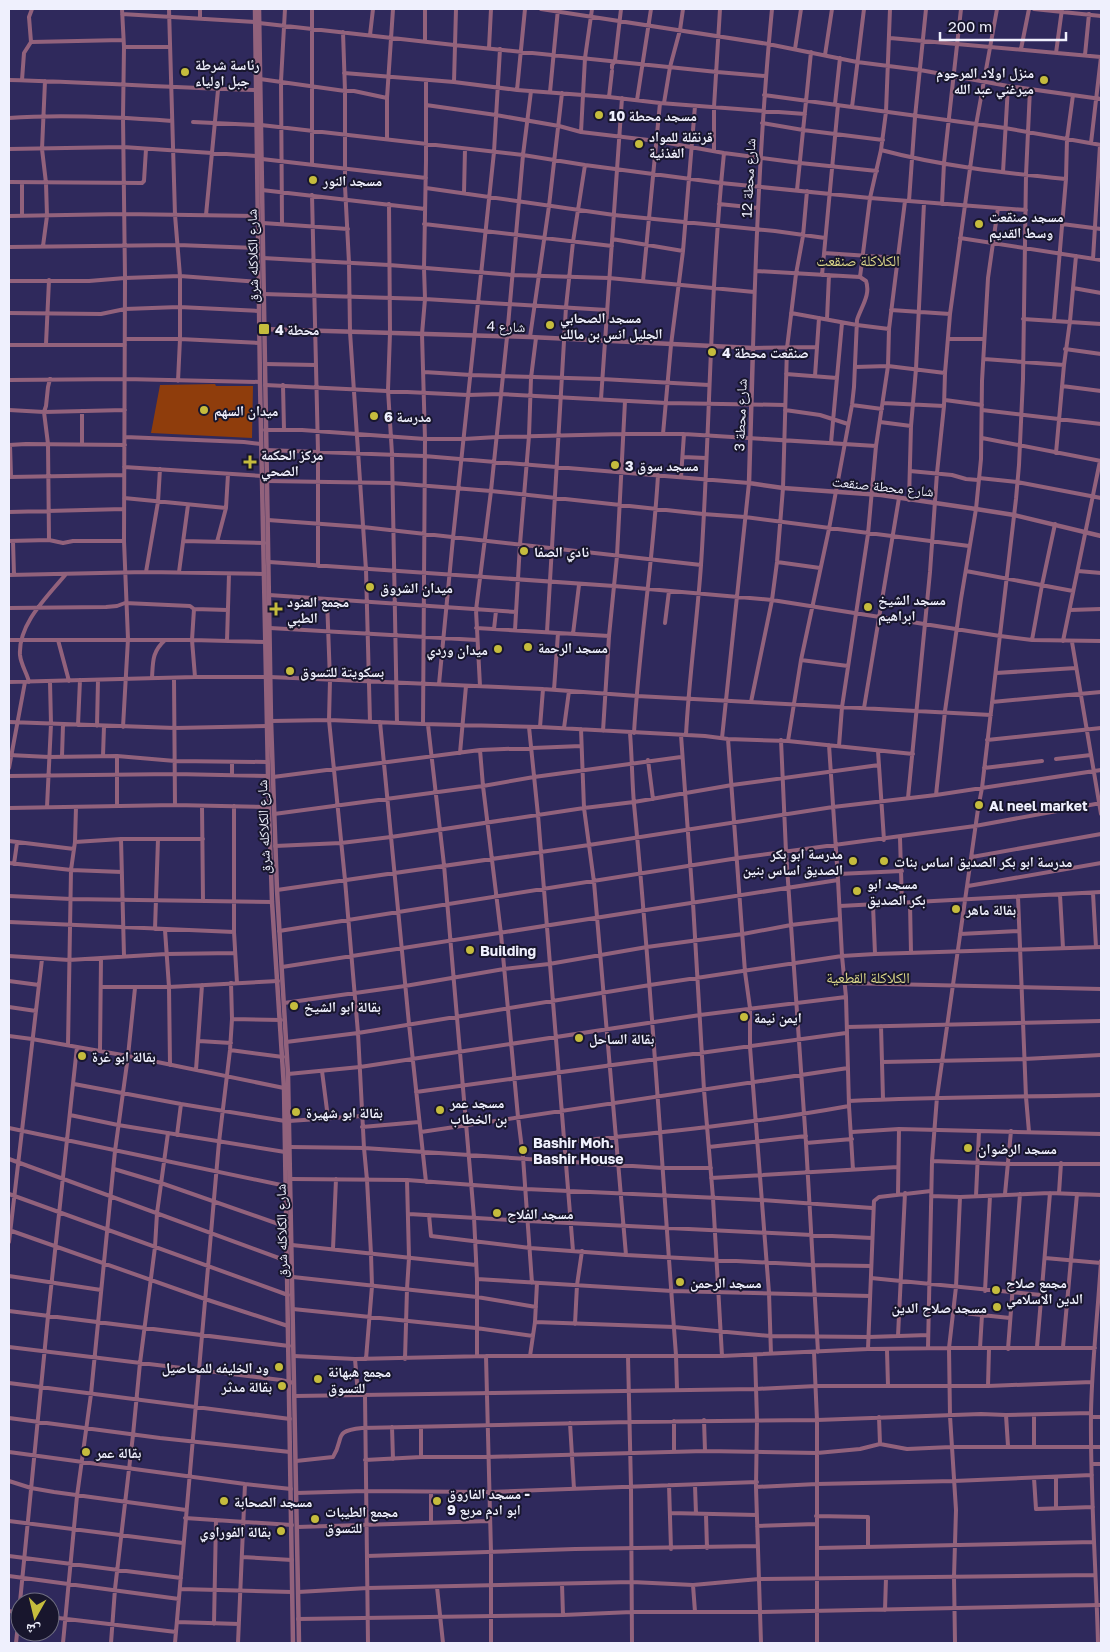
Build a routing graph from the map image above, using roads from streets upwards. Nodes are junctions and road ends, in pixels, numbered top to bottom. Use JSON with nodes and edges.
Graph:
{"nodes":[{"id":1,"x":32,"y":9,"type":"edge"},
{"id":2,"x":169,"y":9,"type":"edge"},
{"id":3,"x":200,"y":9,"type":"edge"},
{"id":4,"x":255,"y":9,"type":"edge"},
{"id":5,"x":259,"y":9,"type":"edge"},
{"id":6,"x":285,"y":9,"type":"edge"},
{"id":7,"x":312,"y":9,"type":"edge"},
{"id":8,"x":373,"y":9,"type":"edge"},
{"id":9,"x":393,"y":9,"type":"edge"},
{"id":10,"x":425,"y":9,"type":"edge"},
{"id":11,"x":456,"y":9,"type":"edge"},
{"id":12,"x":492,"y":9,"type":"edge"},
{"id":13,"x":525,"y":9,"type":"edge"},
{"id":14,"x":541,"y":9,"type":"edge"},
{"id":15,"x":592,"y":9,"type":"edge"},
{"id":16,"x":621,"y":9,"type":"edge"},
{"id":17,"x":651,"y":9,"type":"edge"},
{"id":18,"x":683,"y":9,"type":"edge"},
{"id":19,"x":720,"y":9,"type":"edge"},
{"id":20,"x":772,"y":9,"type":"edge"},
{"id":21,"x":801,"y":9,"type":"edge"},
{"id":22,"x":832,"y":9,"type":"edge"},
{"id":23,"x":864,"y":9,"type":"edge"},
{"id":24,"x":890,"y":9,"type":"edge"},
{"id":25,"x":926,"y":9,"type":"edge"},
{"id":26,"x":961,"y":9,"type":"edge"},
{"id":27,"x":998,"y":9,"type":"edge"},
{"id":28,"x":1029,"y":9,"type":"edge"},
{"id":29,"x":1034,"y":9,"type":"edge"},
{"id":30,"x":1093,"y":9,"type":"edge"},
{"id":31,"x":557,"y":10,"type":"edge"},
{"id":32,"x":1061,"y":10,"type":"edge"},
{"id":33,"x":122,"y":11,"type":"edge"},
{"id":34,"x":1090,"y":14,"type":"junction"},
{"id":35,"x":170,"y":16,"type":"junction"},
{"id":36,"x":1101,"y":16,"type":"edge"},
{"id":37,"x":591,"y":17,"type":"junction"},
{"id":38,"x":200,"y":18,"type":"junction"},
{"id":39,"x":620,"y":21,"type":"junction"},
{"id":40,"x":257,"y":22,"type":"junction"},
{"id":41,"x":284,"y":26,"type":"junction"},
{"id":42,"x":649,"y":26,"type":"junction"},
{"id":43,"x":312,"y":29,"type":"junction"},
{"id":44,"x":680,"y":30,"type":"junction"},
{"id":45,"x":344,"y":32,"type":"junction"},
{"id":46,"x":370,"y":35,"type":"junction"},
{"id":47,"x":719,"y":36,"type":"junction"},
{"id":48,"x":392,"y":38,"type":"junction"},
{"id":49,"x":890,"y":38,"type":"junction"},
{"id":50,"x":123,"y":40,"type":"junction"},
{"id":51,"x":425,"y":40,"type":"junction"},
{"id":52,"x":923,"y":40,"type":"junction"},
{"id":53,"x":31,"y":42,"type":"junction"},
{"id":54,"x":957,"y":43,"type":"junction"},
{"id":55,"x":768,"y":44,"type":"junction"},
{"id":56,"x":454,"y":45,"type":"junction"},
{"id":57,"x":124,"y":47,"type":"junction"},
{"id":58,"x":991,"y":47,"type":"junction"},
{"id":59,"x":170,"y":48,"type":"junction"},
{"id":60,"x":490,"y":48,"type":"junction"},
{"id":61,"x":500,"y":49,"type":"junction"},
{"id":62,"x":796,"y":49,"type":"junction"},
{"id":63,"x":1021,"y":49,"type":"junction"},
{"id":64,"x":521,"y":51,"type":"junction"},
{"id":65,"x":811,"y":52,"type":"junction"},
{"id":66,"x":1056,"y":53,"type":"junction"},
{"id":67,"x":553,"y":54,"type":"junction"},
{"id":68,"x":825,"y":55,"type":"junction"},
{"id":69,"x":1085,"y":55,"type":"junction"},
{"id":70,"x":1101,"y":57,"type":"edge"},
{"id":71,"x":585,"y":58,"type":"junction"},
{"id":72,"x":840,"y":58,"type":"junction"},
{"id":73,"x":615,"y":61,"type":"junction"},
{"id":74,"x":857,"y":62,"type":"junction"},
{"id":75,"x":643,"y":64,"type":"junction"},
{"id":76,"x":888,"y":66,"type":"junction"},
{"id":77,"x":670,"y":67,"type":"junction"},
{"id":78,"x":920,"y":70,"type":"junction"},
{"id":79,"x":717,"y":72,"type":"junction"},
{"id":80,"x":344,"y":73,"type":"junction"},
{"id":81,"x":389,"y":76,"type":"junction"},
{"id":82,"x":765,"y":76,"type":"junction"},
{"id":83,"x":954,"y":76,"type":"junction"},
{"id":84,"x":260,"y":79,"type":"junction"},
{"id":85,"x":9,"y":80,"type":"edge"},
{"id":86,"x":22,"y":80,"type":"junction"},
{"id":87,"x":426,"y":80,"type":"junction"},
{"id":88,"x":45,"y":81,"type":"junction"},
{"id":89,"x":281,"y":81,"type":"junction"},
{"id":90,"x":454,"y":82,"type":"junction"},
{"id":91,"x":984,"y":83,"type":"junction"},
{"id":92,"x":123,"y":84,"type":"junction"},
{"id":93,"x":312,"y":85,"type":"junction"},
{"id":94,"x":498,"y":86,"type":"junction"},
{"id":95,"x":1008,"y":86,"type":"junction"},
{"id":96,"x":171,"y":88,"type":"junction"},
{"id":97,"x":1030,"y":89,"type":"junction"},
{"id":98,"x":218,"y":90,"type":"junction"},
{"id":99,"x":256,"y":90,"type":"junction"},
{"id":100,"x":517,"y":90,"type":"junction"},
{"id":101,"x":345,"y":91,"type":"junction"},
{"id":102,"x":531,"y":91,"type":"junction"},
{"id":103,"x":550,"y":92,"type":"junction"},
{"id":104,"x":562,"y":93,"type":"junction"},
{"id":105,"x":584,"y":95,"type":"junction"},
{"id":106,"x":764,"y":95,"type":"junction"},
{"id":107,"x":1073,"y":95,"type":"junction"},
{"id":108,"x":609,"y":96,"type":"junction"},
{"id":109,"x":387,"y":98,"type":"junction"},
{"id":110,"x":622,"y":98,"type":"junction"},
{"id":111,"x":1099,"y":99,"type":"edge"},
{"id":112,"x":637,"y":100,"type":"junction"},
{"id":113,"x":806,"y":100,"type":"junction"},
{"id":114,"x":662,"y":103,"type":"junction"},
{"id":115,"x":426,"y":105,"type":"junction"},
{"id":116,"x":836,"y":105,"type":"junction"},
{"id":117,"x":695,"y":106,"type":"junction"},
{"id":118,"x":714,"y":107,"type":"junction"},
{"id":119,"x":852,"y":107,"type":"junction"},
{"id":120,"x":763,"y":110,"type":"junction"},
{"id":121,"x":886,"y":112,"type":"junction"},
{"id":122,"x":805,"y":114,"type":"junction"},
{"id":123,"x":43,"y":115,"type":"junction"},
{"id":124,"x":496,"y":115,"type":"junction"},
{"id":125,"x":122,"y":117,"type":"junction"},
{"id":126,"x":915,"y":117,"type":"junction"},
{"id":127,"x":9,"y":118,"type":"edge"},
{"id":128,"x":172,"y":121,"type":"junction"},
{"id":129,"x":949,"y":121,"type":"junction"},
{"id":130,"x":193,"y":122,"type":"dead end"},
{"id":131,"x":528,"y":122,"type":"junction"},
{"id":132,"x":215,"y":123,"type":"junction"},
{"id":133,"x":762,"y":123,"type":"junction"},
{"id":134,"x":258,"y":125,"type":"junction"},
{"id":135,"x":976,"y":125,"type":"junction"},
{"id":136,"x":559,"y":126,"type":"junction"},
{"id":137,"x":282,"y":128,"type":"junction"},
{"id":138,"x":1005,"y":128,"type":"junction"},
{"id":139,"x":804,"y":130,"type":"junction"},
{"id":140,"x":312,"y":131,"type":"junction"},
{"id":141,"x":581,"y":132,"type":"junction"},
{"id":142,"x":1028,"y":133,"type":"junction"},
{"id":143,"x":345,"y":134,"type":"junction"},
{"id":144,"x":835,"y":134,"type":"junction"},
{"id":145,"x":619,"y":136,"type":"junction"},
{"id":146,"x":387,"y":139,"type":"junction"},
{"id":147,"x":1067,"y":139,"type":"junction"},
{"id":148,"x":883,"y":140,"type":"junction"},
{"id":149,"x":657,"y":141,"type":"junction"},
{"id":150,"x":1091,"y":143,"type":"junction"},
{"id":151,"x":426,"y":144,"type":"junction"},
{"id":152,"x":1101,"y":145,"type":"edge"},
{"id":153,"x":123,"y":147,"type":"junction"},
{"id":154,"x":693,"y":147,"type":"junction"},
{"id":155,"x":9,"y":149,"type":"edge"},
{"id":156,"x":42,"y":149,"type":"junction"},
{"id":157,"x":146,"y":149,"type":"junction"},
{"id":158,"x":465,"y":149,"type":"junction"},
{"id":159,"x":881,"y":150,"type":"junction"},
{"id":160,"x":173,"y":151,"type":"junction"},
{"id":161,"x":714,"y":151,"type":"junction"},
{"id":162,"x":494,"y":152,"type":"junction"},
{"id":163,"x":724,"y":153,"type":"junction"},
{"id":164,"x":212,"y":154,"type":"junction"},
{"id":165,"x":523,"y":155,"type":"junction"},
{"id":166,"x":259,"y":157,"type":"junction"},
{"id":167,"x":760,"y":158,"type":"junction"},
{"id":168,"x":913,"y":158,"type":"junction"},
{"id":169,"x":282,"y":160,"type":"junction"},
{"id":170,"x":555,"y":161,"type":"junction"},
{"id":171,"x":800,"y":163,"type":"junction"},
{"id":172,"x":944,"y":163,"type":"junction"},
{"id":173,"x":312,"y":164,"type":"junction"},
{"id":174,"x":584,"y":165,"type":"junction"},
{"id":175,"x":832,"y":166,"type":"junction"},
{"id":176,"x":345,"y":167,"type":"junction"},
{"id":177,"x":970,"y":168,"type":"junction"},
{"id":178,"x":616,"y":170,"type":"junction"},
{"id":179,"x":876,"y":171,"type":"junction"},
{"id":180,"x":1003,"y":172,"type":"junction"},
{"id":181,"x":654,"y":175,"type":"junction"},
{"id":182,"x":1026,"y":175,"type":"junction"},
{"id":183,"x":426,"y":178,"type":"junction"},
{"id":184,"x":690,"y":178,"type":"junction"},
{"id":185,"x":1066,"y":179,"type":"junction"},
{"id":186,"x":9,"y":182,"type":"edge"},
{"id":187,"x":22,"y":182,"type":"junction"},
{"id":188,"x":123,"y":182,"type":"junction"},
{"id":189,"x":46,"y":183,"type":"junction"},
{"id":190,"x":721,"y":183,"type":"junction"},
{"id":191,"x":759,"y":187,"type":"junction"},
{"id":192,"x":426,"y":188,"type":"junction"},
{"id":193,"x":262,"y":190,"type":"junction"},
{"id":194,"x":797,"y":190,"type":"junction"},
{"id":195,"x":807,"y":191,"type":"junction"},
{"id":196,"x":282,"y":192,"type":"junction"},
{"id":197,"x":464,"y":193,"type":"junction"},
{"id":198,"x":830,"y":194,"type":"junction"},
{"id":199,"x":312,"y":195,"type":"junction"},
{"id":200,"x":489,"y":196,"type":"junction"},
{"id":201,"x":870,"y":198,"type":"junction"},
{"id":202,"x":346,"y":199,"type":"junction"},
{"id":203,"x":1096,"y":200,"type":"junction"},
{"id":204,"x":519,"y":201,"type":"junction"},
{"id":205,"x":907,"y":201,"type":"junction"},
{"id":206,"x":1101,"y":201,"type":"edge"},
{"id":207,"x":924,"y":203,"type":"junction"},
{"id":208,"x":389,"y":204,"type":"junction"},
{"id":209,"x":719,"y":204,"type":"junction"},
{"id":210,"x":942,"y":204,"type":"junction"},
{"id":211,"x":964,"y":205,"type":"junction"},
{"id":212,"x":549,"y":206,"type":"junction"},
{"id":213,"x":758,"y":208,"type":"junction"},
{"id":214,"x":998,"y":208,"type":"junction"},
{"id":215,"x":425,"y":209,"type":"junction"},
{"id":216,"x":577,"y":210,"type":"junction"},
{"id":217,"x":1026,"y":210,"type":"junction"},
{"id":218,"x":123,"y":214,"type":"junction"},
{"id":219,"x":174,"y":215,"type":"junction"},
{"id":220,"x":206,"y":215,"type":"junction"},
{"id":221,"x":614,"y":215,"type":"junction"},
{"id":222,"x":9,"y":216,"type":"edge"},
{"id":223,"x":22,"y":216,"type":"junction"},
{"id":224,"x":47,"y":216,"type":"junction"},
{"id":225,"x":258,"y":216,"type":"junction"},
{"id":226,"x":649,"y":218,"type":"junction"},
{"id":227,"x":686,"y":222,"type":"junction"},
{"id":228,"x":263,"y":223,"type":"junction"},
{"id":229,"x":282,"y":224,"type":"junction"},
{"id":230,"x":424,"y":224,"type":"junction"},
{"id":231,"x":1062,"y":224,"type":"junction"},
{"id":232,"x":313,"y":226,"type":"junction"},
{"id":233,"x":717,"y":226,"type":"junction"},
{"id":234,"x":348,"y":228,"type":"junction"},
{"id":235,"x":1094,"y":228,"type":"junction"},
{"id":236,"x":757,"y":229,"type":"junction"},
{"id":237,"x":1101,"y":229,"type":"edge"},
{"id":238,"x":485,"y":232,"type":"junction"},
{"id":239,"x":516,"y":235,"type":"junction"},
{"id":240,"x":803,"y":236,"type":"junction"},
{"id":241,"x":826,"y":238,"type":"junction"},
{"id":242,"x":960,"y":238,"type":"junction"},
{"id":243,"x":544,"y":239,"type":"junction"},
{"id":244,"x":612,"y":239,"type":"junction"},
{"id":245,"x":572,"y":242,"type":"junction"},
{"id":246,"x":993,"y":244,"type":"junction"},
{"id":247,"x":178,"y":245,"type":"junction"},
{"id":248,"x":647,"y":245,"type":"junction"},
{"id":249,"x":43,"y":246,"type":"junction"},
{"id":250,"x":124,"y":246,"type":"junction"},
{"id":251,"x":612,"y":246,"type":"junction"},
{"id":252,"x":9,"y":247,"type":"edge"},
{"id":253,"x":258,"y":248,"type":"junction"},
{"id":254,"x":1025,"y":249,"type":"junction"},
{"id":255,"x":683,"y":251,"type":"junction"},
{"id":256,"x":824,"y":253,"type":"junction"},
{"id":257,"x":1059,"y":254,"type":"junction"},
{"id":258,"x":862,"y":255,"type":"junction"},
{"id":259,"x":1076,"y":256,"type":"junction"},
{"id":260,"x":263,"y":258,"type":"junction"},
{"id":261,"x":899,"y":258,"type":"junction"},
{"id":262,"x":1093,"y":259,"type":"junction"},
{"id":263,"x":314,"y":260,"type":"junction"},
{"id":264,"x":1101,"y":260,"type":"edge"},
{"id":265,"x":349,"y":263,"type":"junction"},
{"id":266,"x":389,"y":265,"type":"junction"},
{"id":267,"x":424,"y":268,"type":"junction"},
{"id":268,"x":756,"y":271,"type":"junction"},
{"id":269,"x":481,"y":273,"type":"junction"},
{"id":270,"x":796,"y":274,"type":"junction"},
{"id":271,"x":512,"y":275,"type":"junction"},
{"id":272,"x":822,"y":275,"type":"junction"},
{"id":273,"x":829,"y":275,"type":"junction"},
{"id":274,"x":180,"y":276,"type":"junction"},
{"id":275,"x":539,"y":276,"type":"junction"},
{"id":276,"x":569,"y":277,"type":"junction"},
{"id":277,"x":860,"y":277,"type":"junction"},
{"id":278,"x":125,"y":278,"type":"junction"},
{"id":279,"x":609,"y":278,"type":"junction"},
{"id":280,"x":49,"y":280,"type":"junction"},
{"id":281,"x":9,"y":281,"type":"edge"},
{"id":282,"x":643,"y":281,"type":"junction"},
{"id":283,"x":258,"y":282,"type":"junction"},
{"id":284,"x":679,"y":285,"type":"junction"},
{"id":285,"x":1073,"y":288,"type":"junction"},
{"id":286,"x":714,"y":289,"type":"junction"},
{"id":287,"x":754,"y":292,"type":"junction"},
{"id":288,"x":1101,"y":293,"type":"edge"},
{"id":289,"x":263,"y":294,"type":"junction"},
{"id":290,"x":315,"y":295,"type":"junction"},
{"id":291,"x":350,"y":297,"type":"junction"},
{"id":292,"x":389,"y":298,"type":"junction"},
{"id":293,"x":424,"y":299,"type":"junction"},
{"id":294,"x":479,"y":302,"type":"junction"},
{"id":295,"x":509,"y":304,"type":"junction"},
{"id":296,"x":534,"y":305,"type":"junction"},
{"id":297,"x":179,"y":307,"type":"junction"},
{"id":298,"x":566,"y":307,"type":"junction"},
{"id":299,"x":124,"y":309,"type":"junction"},
{"id":300,"x":606,"y":310,"type":"junction"},
{"id":301,"x":892,"y":310,"type":"junction"},
{"id":302,"x":259,"y":311,"type":"junction"},
{"id":303,"x":47,"y":312,"type":"junction"},
{"id":304,"x":918,"y":312,"type":"junction"},
{"id":305,"x":9,"y":313,"type":"edge"},
{"id":306,"x":791,"y":313,"type":"junction"},
{"id":307,"x":950,"y":314,"type":"junction"},
{"id":308,"x":819,"y":318,"type":"junction"},
{"id":309,"x":827,"y":319,"type":"junction"},
{"id":310,"x":1023,"y":319,"type":"junction"},
{"id":311,"x":1054,"y":320,"type":"junction"},
{"id":312,"x":1070,"y":321,"type":"junction"},
{"id":313,"x":842,"y":323,"type":"junction"},
{"id":314,"x":1101,"y":324,"type":"edge"},
{"id":315,"x":857,"y":325,"type":"junction"},
{"id":316,"x":262,"y":329,"type":"junction"},
{"id":317,"x":889,"y":329,"type":"junction"},
{"id":318,"x":316,"y":331,"type":"junction"},
{"id":319,"x":350,"y":332,"type":"junction"},
{"id":320,"x":390,"y":333,"type":"junction"},
{"id":321,"x":422,"y":334,"type":"junction"},
{"id":322,"x":475,"y":336,"type":"junction"},
{"id":323,"x":507,"y":337,"type":"junction"},
{"id":324,"x":533,"y":338,"type":"junction"},
{"id":325,"x":124,"y":339,"type":"junction"},
{"id":326,"x":180,"y":339,"type":"junction"},
{"id":327,"x":565,"y":339,"type":"junction"},
{"id":328,"x":948,"y":339,"type":"junction"},
{"id":329,"x":984,"y":339,"type":"junction"},
{"id":330,"x":605,"y":341,"type":"junction"},
{"id":331,"x":260,"y":343,"type":"junction"},
{"id":332,"x":46,"y":344,"type":"junction"},
{"id":333,"x":125,"y":345,"type":"junction"},
{"id":334,"x":671,"y":345,"type":"junction"},
{"id":335,"x":9,"y":346,"type":"edge"},
{"id":336,"x":711,"y":346,"type":"junction"},
{"id":337,"x":753,"y":348,"type":"junction"},
{"id":338,"x":787,"y":348,"type":"junction"},
{"id":339,"x":816,"y":348,"type":"junction"},
{"id":340,"x":1065,"y":349,"type":"junction"},
{"id":341,"x":1101,"y":354,"type":"edge"},
{"id":342,"x":984,"y":359,"type":"junction"},
{"id":343,"x":1023,"y":362,"type":"junction"},
{"id":344,"x":265,"y":364,"type":"junction"},
{"id":345,"x":1064,"y":365,"type":"junction"},
{"id":346,"x":316,"y":366,"type":"junction"},
{"id":347,"x":888,"y":366,"type":"junction"},
{"id":348,"x":855,"y":367,"type":"junction"},
{"id":349,"x":916,"y":369,"type":"junction"},
{"id":350,"x":424,"y":372,"type":"junction"},
{"id":351,"x":945,"y":373,"type":"junction"},
{"id":352,"x":786,"y":374,"type":"junction"},
{"id":353,"x":470,"y":375,"type":"junction"},
{"id":354,"x":502,"y":376,"type":"junction"},
{"id":355,"x":815,"y":376,"type":"junction"},
{"id":356,"x":125,"y":378,"type":"junction"},
{"id":357,"x":531,"y":378,"type":"junction"},
{"id":358,"x":562,"y":378,"type":"junction"},
{"id":359,"x":837,"y":378,"type":"junction"},
{"id":360,"x":50,"y":379,"type":"junction"},
{"id":361,"x":602,"y":379,"type":"junction"},
{"id":362,"x":9,"y":380,"type":"edge"},
{"id":363,"x":178,"y":381,"type":"junction"},
{"id":364,"x":260,"y":382,"type":"junction"},
{"id":365,"x":668,"y":383,"type":"junction"},
{"id":366,"x":265,"y":385,"type":"junction"},
{"id":367,"x":283,"y":385,"type":"junction"},
{"id":368,"x":709,"y":385,"type":"junction"},
{"id":369,"x":1062,"y":386,"type":"junction"},
{"id":370,"x":316,"y":387,"type":"junction"},
{"id":371,"x":353,"y":389,"type":"junction"},
{"id":372,"x":388,"y":390,"type":"junction"},
{"id":373,"x":1101,"y":391,"type":"edge"},
{"id":374,"x":424,"y":392,"type":"junction"},
{"id":375,"x":500,"y":394,"type":"junction"},
{"id":376,"x":468,"y":395,"type":"junction"},
{"id":377,"x":530,"y":396,"type":"junction"},
{"id":378,"x":561,"y":397,"type":"junction"},
{"id":379,"x":601,"y":399,"type":"junction"},
{"id":380,"x":945,"y":400,"type":"junction"},
{"id":381,"x":625,"y":401,"type":"junction"},
{"id":382,"x":883,"y":402,"type":"junction"},
{"id":383,"x":666,"y":403,"type":"junction"},
{"id":384,"x":708,"y":403,"type":"junction"},
{"id":385,"x":752,"y":404,"type":"junction"},
{"id":386,"x":912,"y":404,"type":"junction"},
{"id":387,"x":852,"y":405,"type":"junction"},
{"id":388,"x":944,"y":406,"type":"junction"},
{"id":389,"x":982,"y":407,"type":"junction"},
{"id":390,"x":785,"y":408,"type":"junction"},
{"id":391,"x":882,"y":409,"type":"junction"},
{"id":392,"x":9,"y":410,"type":"edge"},
{"id":393,"x":125,"y":410,"type":"junction"},
{"id":394,"x":82,"y":411,"type":"junction"},
{"id":395,"x":44,"y":412,"type":"junction"},
{"id":396,"x":1021,"y":414,"type":"junction"},
{"id":397,"x":1059,"y":419,"type":"junction"},
{"id":398,"x":832,"y":420,"type":"junction"},
{"id":399,"x":880,"y":422,"type":"junction"},
{"id":400,"x":848,"y":424,"type":"junction"},
{"id":401,"x":1101,"y":424,"type":"edge"},
{"id":402,"x":911,"y":426,"type":"junction"},
{"id":403,"x":265,"y":430,"type":"junction"},
{"id":404,"x":284,"y":430,"type":"junction"},
{"id":405,"x":317,"y":432,"type":"junction"},
{"id":406,"x":624,"y":434,"type":"junction"},
{"id":407,"x":663,"y":434,"type":"junction"},
{"id":408,"x":684,"y":434,"type":"junction"},
{"id":409,"x":706,"y":434,"type":"junction"},
{"id":410,"x":357,"y":435,"type":"junction"},
{"id":411,"x":559,"y":435,"type":"junction"},
{"id":412,"x":529,"y":436,"type":"junction"},
{"id":413,"x":125,"y":437,"type":"junction"},
{"id":414,"x":390,"y":437,"type":"junction"},
{"id":415,"x":496,"y":437,"type":"junction"},
{"id":416,"x":749,"y":438,"type":"junction"},
{"id":417,"x":982,"y":438,"type":"junction"},
{"id":418,"x":425,"y":439,"type":"junction"},
{"id":419,"x":464,"y":439,"type":"junction"},
{"id":420,"x":784,"y":441,"type":"junction"},
{"id":421,"x":831,"y":443,"type":"junction"},
{"id":422,"x":48,"y":444,"type":"junction"},
{"id":423,"x":82,"y":444,"type":"junction"},
{"id":424,"x":261,"y":444,"type":"junction"},
{"id":425,"x":845,"y":444,"type":"junction"},
{"id":426,"x":10,"y":445,"type":"edge"},
{"id":427,"x":125,"y":445,"type":"junction"},
{"id":428,"x":876,"y":446,"type":"junction"},
{"id":429,"x":1020,"y":446,"type":"junction"},
{"id":430,"x":266,"y":450,"type":"junction"},
{"id":431,"x":318,"y":451,"type":"junction"},
{"id":432,"x":358,"y":453,"type":"junction"},
{"id":433,"x":1056,"y":453,"type":"junction"},
{"id":434,"x":392,"y":454,"type":"junction"},
{"id":435,"x":424,"y":456,"type":"junction"},
{"id":436,"x":683,"y":458,"type":"junction"},
{"id":437,"x":706,"y":458,"type":"junction"},
{"id":438,"x":462,"y":459,"type":"junction"},
{"id":439,"x":1100,"y":461,"type":"edge"},
{"id":440,"x":493,"y":462,"type":"junction"},
{"id":441,"x":526,"y":464,"type":"junction"},
{"id":442,"x":558,"y":466,"type":"junction"},
{"id":443,"x":124,"y":468,"type":"junction"},
{"id":444,"x":160,"y":469,"type":"junction"},
{"id":445,"x":910,"y":471,"type":"junction"},
{"id":446,"x":621,"y":472,"type":"junction"},
{"id":447,"x":937,"y":473,"type":"junction"},
{"id":448,"x":228,"y":474,"type":"junction"},
{"id":449,"x":49,"y":475,"type":"junction"},
{"id":450,"x":124,"y":475,"type":"junction"},
{"id":451,"x":658,"y":475,"type":"junction"},
{"id":452,"x":262,"y":476,"type":"junction"},
{"id":453,"x":10,"y":477,"type":"edge"},
{"id":454,"x":681,"y":477,"type":"junction"},
{"id":455,"x":706,"y":479,"type":"junction"},
{"id":456,"x":979,"y":479,"type":"junction"},
{"id":457,"x":267,"y":481,"type":"junction"},
{"id":458,"x":318,"y":481,"type":"junction"},
{"id":459,"x":361,"y":482,"type":"junction"},
{"id":460,"x":749,"y":482,"type":"junction"},
{"id":461,"x":1017,"y":482,"type":"junction"},
{"id":462,"x":392,"y":483,"type":"junction"},
{"id":463,"x":424,"y":484,"type":"junction"},
{"id":464,"x":458,"y":488,"type":"junction"},
{"id":465,"x":783,"y":488,"type":"junction"},
{"id":466,"x":491,"y":491,"type":"junction"},
{"id":467,"x":835,"y":492,"type":"junction"},
{"id":468,"x":872,"y":494,"type":"junction"},
{"id":469,"x":524,"y":495,"type":"junction"},
{"id":470,"x":1093,"y":496,"type":"junction"},
{"id":471,"x":124,"y":498,"type":"junction"},
{"id":472,"x":556,"y":498,"type":"junction"},
{"id":473,"x":899,"y":498,"type":"junction"},
{"id":474,"x":1101,"y":498,"type":"edge"},
{"id":475,"x":909,"y":500,"type":"junction"},
{"id":476,"x":158,"y":502,"type":"junction"},
{"id":477,"x":936,"y":502,"type":"junction"},
{"id":478,"x":188,"y":505,"type":"junction"},
{"id":479,"x":620,"y":505,"type":"junction"},
{"id":480,"x":226,"y":508,"type":"junction"},
{"id":481,"x":976,"y":508,"type":"junction"},
{"id":482,"x":656,"y":509,"type":"junction"},
{"id":483,"x":49,"y":510,"type":"junction"},
{"id":484,"x":124,"y":510,"type":"junction"},
{"id":485,"x":9,"y":512,"type":"edge"},
{"id":486,"x":703,"y":514,"type":"junction"},
{"id":487,"x":1014,"y":515,"type":"junction"},
{"id":488,"x":745,"y":517,"type":"junction"},
{"id":489,"x":268,"y":520,"type":"junction"},
{"id":490,"x":780,"y":522,"type":"junction"},
{"id":491,"x":318,"y":523,"type":"junction"},
{"id":492,"x":1055,"y":524,"type":"junction"},
{"id":493,"x":363,"y":527,"type":"junction"},
{"id":494,"x":829,"y":529,"type":"junction"},
{"id":495,"x":394,"y":531,"type":"junction"},
{"id":496,"x":1085,"y":532,"type":"junction"},
{"id":497,"x":868,"y":534,"type":"junction"},
{"id":498,"x":424,"y":535,"type":"junction"},
{"id":499,"x":892,"y":536,"type":"junction"},
{"id":500,"x":1101,"y":536,"type":"edge"},
{"id":501,"x":453,"y":538,"type":"junction"},
{"id":502,"x":48,"y":540,"type":"junction"},
{"id":503,"x":11,"y":541,"type":"edge"},
{"id":504,"x":124,"y":541,"type":"junction"},
{"id":505,"x":183,"y":541,"type":"junction"},
{"id":506,"x":932,"y":541,"type":"junction"},
{"id":507,"x":217,"y":542,"type":"junction"},
{"id":508,"x":484,"y":542,"type":"junction"},
{"id":509,"x":264,"y":543,"type":"junction"},
{"id":510,"x":520,"y":544,"type":"junction"},
{"id":511,"x":969,"y":546,"type":"junction"},
{"id":512,"x":552,"y":548,"type":"junction"},
{"id":513,"x":617,"y":556,"type":"junction"},
{"id":514,"x":652,"y":559,"type":"junction"},
{"id":515,"x":269,"y":562,"type":"junction"},
{"id":516,"x":776,"y":562,"type":"junction"},
{"id":517,"x":701,"y":565,"type":"junction"},
{"id":518,"x":318,"y":566,"type":"junction"},
{"id":519,"x":820,"y":568,"type":"junction"},
{"id":520,"x":366,"y":570,"type":"junction"},
{"id":521,"x":394,"y":571,"type":"junction"},
{"id":522,"x":966,"y":571,"type":"junction"},
{"id":523,"x":1078,"y":571,"type":"junction"},
{"id":524,"x":124,"y":572,"type":"junction"},
{"id":525,"x":146,"y":572,"type":"junction"},
{"id":526,"x":179,"y":572,"type":"junction"},
{"id":527,"x":424,"y":572,"type":"junction"},
{"id":528,"x":66,"y":574,"type":"junction"},
{"id":529,"x":229,"y":574,"type":"junction"},
{"id":530,"x":264,"y":574,"type":"junction"},
{"id":531,"x":450,"y":574,"type":"junction"},
{"id":532,"x":1101,"y":574,"type":"edge"},
{"id":533,"x":11,"y":575,"type":"edge"},
{"id":534,"x":480,"y":577,"type":"junction"},
{"id":535,"x":1007,"y":578,"type":"junction"},
{"id":536,"x":518,"y":579,"type":"junction"},
{"id":537,"x":550,"y":582,"type":"junction"},
{"id":538,"x":579,"y":584,"type":"junction"},
{"id":539,"x":1042,"y":585,"type":"junction"},
{"id":540,"x":614,"y":586,"type":"junction"},
{"id":541,"x":647,"y":589,"type":"junction"},
{"id":542,"x":669,"y":591,"type":"junction"},
{"id":543,"x":1074,"y":591,"type":"junction"},
{"id":544,"x":698,"y":594,"type":"junction"},
{"id":545,"x":269,"y":595,"type":"junction"},
{"id":546,"x":738,"y":596,"type":"junction"},
{"id":547,"x":327,"y":599,"type":"junction"},
{"id":548,"x":772,"y":600,"type":"junction"},
{"id":549,"x":125,"y":602,"type":"junction"},
{"id":550,"x":368,"y":602,"type":"junction"},
{"id":551,"x":395,"y":604,"type":"junction"},
{"id":552,"x":812,"y":606,"type":"junction"},
{"id":553,"x":424,"y":607,"type":"junction"},
{"id":554,"x":9,"y":608,"type":"edge"},
{"id":555,"x":38,"y":608,"type":"junction"},
{"id":556,"x":194,"y":608,"type":"junction"},
{"id":557,"x":446,"y":608,"type":"junction"},
{"id":558,"x":1101,"y":609,"type":"edge"},
{"id":559,"x":228,"y":610,"type":"junction"},
{"id":560,"x":476,"y":610,"type":"junction"},
{"id":561,"x":1070,"y":610,"type":"junction"},
{"id":562,"x":496,"y":611,"type":"junction"},
{"id":563,"x":516,"y":612,"type":"junction"},
{"id":564,"x":856,"y":612,"type":"junction"},
{"id":565,"x":879,"y":616,"type":"junction"},
{"id":566,"x":665,"y":622,"type":"dead end"},
{"id":567,"x":924,"y":624,"type":"junction"},
{"id":568,"x":270,"y":628,"type":"junction"},
{"id":569,"x":476,"y":628,"type":"junction"},
{"id":570,"x":494,"y":629,"type":"junction"},
{"id":571,"x":515,"y":630,"type":"junction"},
{"id":572,"x":957,"y":630,"type":"junction"},
{"id":573,"x":328,"y":632,"type":"junction"},
{"id":574,"x":547,"y":632,"type":"junction"},
{"id":575,"x":558,"y":632,"type":"junction"},
{"id":576,"x":367,"y":634,"type":"junction"},
{"id":577,"x":572,"y":634,"type":"junction"},
{"id":578,"x":396,"y":636,"type":"junction"},
{"id":579,"x":609,"y":636,"type":"junction"},
{"id":580,"x":1000,"y":636,"type":"junction"},
{"id":581,"x":424,"y":638,"type":"junction"},
{"id":582,"x":128,"y":639,"type":"junction"},
{"id":583,"x":442,"y":639,"type":"junction"},
{"id":584,"x":9,"y":640,"type":"edge"},
{"id":585,"x":21,"y":640,"type":"junction"},
{"id":586,"x":58,"y":640,"type":"junction"},
{"id":587,"x":165,"y":640,"type":"junction"},
{"id":588,"x":192,"y":640,"type":"junction"},
{"id":589,"x":477,"y":640,"type":"junction"},
{"id":590,"x":1032,"y":640,"type":"junction"},
{"id":591,"x":227,"y":641,"type":"junction"},
{"id":592,"x":1063,"y":641,"type":"junction"},
{"id":593,"x":1101,"y":641,"type":"edge"},
{"id":594,"x":264,"y":642,"type":"junction"},
{"id":595,"x":1072,"y":642,"type":"junction"},
{"id":596,"x":801,"y":660,"type":"junction"},
{"id":597,"x":848,"y":666,"type":"junction"},
{"id":598,"x":1076,"y":668,"type":"junction"},
{"id":599,"x":996,"y":673,"type":"junction"},
{"id":600,"x":195,"y":677,"type":"junction"},
{"id":601,"x":268,"y":677,"type":"junction"},
{"id":602,"x":126,"y":678,"type":"junction"},
{"id":603,"x":152,"y":678,"type":"junction"},
{"id":604,"x":174,"y":678,"type":"junction"},
{"id":605,"x":80,"y":680,"type":"junction"},
{"id":606,"x":98,"y":680,"type":"junction"},
{"id":607,"x":330,"y":680,"type":"junction"},
{"id":608,"x":69,"y":681,"type":"junction"},
{"id":609,"x":370,"y":681,"type":"junction"},
{"id":610,"x":9,"y":682,"type":"edge"},
{"id":611,"x":27,"y":682,"type":"junction"},
{"id":612,"x":50,"y":682,"type":"junction"},
{"id":613,"x":396,"y":682,"type":"junction"},
{"id":614,"x":424,"y":683,"type":"junction"},
{"id":615,"x":439,"y":684,"type":"junction"},
{"id":616,"x":466,"y":686,"type":"junction"},
{"id":617,"x":480,"y":686,"type":"junction"},
{"id":618,"x":543,"y":689,"type":"junction"},
{"id":619,"x":554,"y":690,"type":"junction"},
{"id":620,"x":569,"y":691,"type":"junction"},
{"id":621,"x":1101,"y":692,"type":"edge"},
{"id":622,"x":605,"y":694,"type":"junction"},
{"id":623,"x":1081,"y":694,"type":"junction"},
{"id":624,"x":636,"y":696,"type":"junction"},
{"id":625,"x":688,"y":699,"type":"junction"},
{"id":626,"x":726,"y":701,"type":"junction"},
{"id":627,"x":751,"y":702,"type":"junction"},
{"id":628,"x":992,"y":702,"type":"junction"},
{"id":629,"x":793,"y":704,"type":"junction"},
{"id":630,"x":842,"y":707,"type":"junction"},
{"id":631,"x":864,"y":708,"type":"junction"},
{"id":632,"x":916,"y":710,"type":"junction"},
{"id":633,"x":945,"y":711,"type":"junction"},
{"id":634,"x":991,"y":715,"type":"junction"},
{"id":635,"x":329,"y":720,"type":"junction"},
{"id":636,"x":271,"y":721,"type":"junction"},
{"id":637,"x":9,"y":722,"type":"edge"},
{"id":638,"x":370,"y":722,"type":"junction"},
{"id":639,"x":380,"y":722,"type":"junction"},
{"id":640,"x":16,"y":723,"type":"junction"},
{"id":641,"x":397,"y":723,"type":"junction"},
{"id":642,"x":51,"y":724,"type":"junction"},
{"id":643,"x":63,"y":724,"type":"junction"},
{"id":644,"x":426,"y":724,"type":"junction"},
{"id":645,"x":78,"y":725,"type":"junction"},
{"id":646,"x":462,"y":725,"type":"junction"},
{"id":647,"x":97,"y":726,"type":"junction"},
{"id":648,"x":104,"y":726,"type":"junction"},
{"id":649,"x":267,"y":726,"type":"junction"},
{"id":650,"x":123,"y":727,"type":"junction"},
{"id":651,"x":529,"y":727,"type":"junction"},
{"id":652,"x":540,"y":727,"type":"junction"},
{"id":653,"x":175,"y":728,"type":"junction"},
{"id":654,"x":564,"y":728,"type":"junction"},
{"id":655,"x":1101,"y":728,"type":"edge"},
{"id":656,"x":581,"y":729,"type":"junction"},
{"id":657,"x":1086,"y":730,"type":"junction"},
{"id":658,"x":603,"y":731,"type":"junction"},
{"id":659,"x":632,"y":733,"type":"junction"},
{"id":660,"x":683,"y":735,"type":"junction"},
{"id":661,"x":722,"y":738,"type":"junction"},
{"id":662,"x":728,"y":739,"type":"junction"},
{"id":663,"x":781,"y":740,"type":"junction"},
{"id":664,"x":987,"y":740,"type":"junction"},
{"id":665,"x":788,"y":741,"type":"junction"},
{"id":666,"x":829,"y":745,"type":"junction"},
{"id":667,"x":581,"y":746,"type":"junction"},
{"id":668,"x":839,"y":746,"type":"junction"},
{"id":669,"x":532,"y":747,"type":"junction"},
{"id":670,"x":480,"y":750,"type":"junction"},
{"id":671,"x":878,"y":750,"type":"junction"},
{"id":672,"x":460,"y":753,"type":"junction"},
{"id":673,"x":912,"y":754,"type":"junction"},
{"id":674,"x":10,"y":755,"type":"edge"},
{"id":675,"x":1091,"y":755,"type":"junction"},
{"id":676,"x":49,"y":756,"type":"junction"},
{"id":677,"x":62,"y":756,"type":"junction"},
{"id":678,"x":103,"y":756,"type":"junction"},
{"id":679,"x":117,"y":756,"type":"junction"},
{"id":680,"x":432,"y":756,"type":"junction"},
{"id":681,"x":681,"y":757,"type":"junction"},
{"id":682,"x":1056,"y":759,"type":"dead end"},
{"id":683,"x":648,"y":760,"type":"junction"},
{"id":684,"x":175,"y":761,"type":"junction"},
{"id":685,"x":1042,"y":761,"type":"dead end"},
{"id":686,"x":232,"y":762,"type":"junction"},
{"id":687,"x":267,"y":762,"type":"junction"},
{"id":688,"x":383,"y":762,"type":"junction"},
{"id":689,"x":633,"y":763,"type":"junction"},
{"id":690,"x":879,"y":765,"type":"junction"},
{"id":691,"x":9,"y":768,"type":"edge"},
{"id":692,"x":334,"y":768,"type":"junction"},
{"id":693,"x":984,"y":768,"type":"junction"},
{"id":694,"x":1101,"y":770,"type":"edge"},
{"id":695,"x":1093,"y":771,"type":"junction"},
{"id":696,"x":582,"y":772,"type":"junction"},
{"id":697,"x":830,"y":772,"type":"junction"},
{"id":698,"x":118,"y":774,"type":"junction"},
{"id":699,"x":175,"y":774,"type":"junction"},
{"id":700,"x":232,"y":775,"type":"junction"},
{"id":701,"x":9,"y":776,"type":"edge"},
{"id":702,"x":48,"y":776,"type":"junction"},
{"id":703,"x":270,"y":776,"type":"junction"},
{"id":704,"x":534,"y":777,"type":"junction"},
{"id":705,"x":783,"y":778,"type":"junction"},
{"id":706,"x":732,"y":785,"type":"junction"},
{"id":707,"x":483,"y":786,"type":"junction"},
{"id":708,"x":982,"y":788,"type":"junction"},
{"id":709,"x":435,"y":793,"type":"junction"},
{"id":710,"x":685,"y":793,"type":"junction"},
{"id":711,"x":936,"y":795,"type":"junction"},
{"id":712,"x":908,"y":798,"type":"junction"},
{"id":713,"x":387,"y":799,"type":"junction"},
{"id":714,"x":653,"y":799,"type":"junction"},
{"id":715,"x":634,"y":802,"type":"junction"},
{"id":716,"x":883,"y":802,"type":"junction"},
{"id":717,"x":1100,"y":804,"type":"edge"},
{"id":718,"x":174,"y":805,"type":"junction"},
{"id":719,"x":117,"y":806,"type":"junction"},
{"id":720,"x":202,"y":806,"type":"junction"},
{"id":721,"x":234,"y":806,"type":"junction"},
{"id":722,"x":338,"y":806,"type":"junction"},
{"id":723,"x":47,"y":807,"type":"junction"},
{"id":724,"x":76,"y":807,"type":"junction"},
{"id":725,"x":268,"y":807,"type":"junction"},
{"id":726,"x":833,"y":807,"type":"junction"},
{"id":727,"x":9,"y":808,"type":"edge"},
{"id":728,"x":584,"y":808,"type":"junction"},
{"id":729,"x":274,"y":814,"type":"junction"},
{"id":730,"x":1101,"y":814,"type":"edge"},
{"id":731,"x":538,"y":815,"type":"junction"},
{"id":732,"x":785,"y":815,"type":"junction"},
{"id":733,"x":735,"y":822,"type":"junction"},
{"id":734,"x":488,"y":823,"type":"junction"},
{"id":735,"x":976,"y":826,"type":"junction"},
{"id":736,"x":440,"y":830,"type":"junction"},
{"id":737,"x":687,"y":830,"type":"junction"},
{"id":738,"x":1101,"y":834,"type":"edge"},
{"id":739,"x":391,"y":838,"type":"junction"},
{"id":740,"x":638,"y":838,"type":"junction"},
{"id":741,"x":900,"y":838,"type":"junction"},
{"id":742,"x":122,"y":839,"type":"junction"},
{"id":743,"x":158,"y":839,"type":"junction"},
{"id":744,"x":203,"y":839,"type":"junction"},
{"id":745,"x":884,"y":840,"type":"junction"},
{"id":746,"x":9,"y":841,"type":"edge"},
{"id":747,"x":75,"y":842,"type":"junction"},
{"id":748,"x":17,"y":843,"type":"junction"},
{"id":749,"x":341,"y":844,"type":"junction"},
{"id":750,"x":836,"y":845,"type":"junction"},
{"id":751,"x":275,"y":846,"type":"junction"},
{"id":752,"x":589,"y":846,"type":"junction"},
{"id":753,"x":74,"y":849,"type":"junction"},
{"id":754,"x":540,"y":852,"type":"junction"},
{"id":755,"x":786,"y":852,"type":"junction"},
{"id":756,"x":972,"y":857,"type":"junction"},
{"id":757,"x":738,"y":858,"type":"junction"},
{"id":758,"x":492,"y":859,"type":"junction"},
{"id":759,"x":11,"y":863,"type":"edge"},
{"id":760,"x":1101,"y":863,"type":"edge"},
{"id":761,"x":444,"y":865,"type":"junction"},
{"id":762,"x":690,"y":866,"type":"junction"},
{"id":763,"x":71,"y":870,"type":"junction"},
{"id":764,"x":902,"y":871,"type":"junction"},
{"id":765,"x":122,"y":872,"type":"junction"},
{"id":766,"x":642,"y":873,"type":"junction"},
{"id":767,"x":395,"y":874,"type":"junction"},
{"id":768,"x":838,"y":874,"type":"junction"},
{"id":769,"x":345,"y":880,"type":"junction"},
{"id":770,"x":838,"y":880,"type":"junction"},
{"id":771,"x":594,"y":882,"type":"junction"},
{"id":772,"x":968,"y":886,"type":"junction"},
{"id":773,"x":544,"y":889,"type":"junction"},
{"id":774,"x":790,"y":889,"type":"junction"},
{"id":775,"x":277,"y":890,"type":"junction"},
{"id":776,"x":1101,"y":892,"type":"edge"},
{"id":777,"x":1094,"y":893,"type":"junction"},
{"id":778,"x":1060,"y":895,"type":"junction"},
{"id":779,"x":9,"y":896,"type":"edge"},
{"id":780,"x":495,"y":896,"type":"junction"},
{"id":781,"x":740,"y":896,"type":"junction"},
{"id":782,"x":1018,"y":897,"type":"junction"},
{"id":783,"x":71,"y":899,"type":"junction"},
{"id":784,"x":155,"y":899,"type":"junction"},
{"id":785,"x":124,"y":900,"type":"junction"},
{"id":786,"x":203,"y":900,"type":"junction"},
{"id":787,"x":234,"y":901,"type":"junction"},
{"id":788,"x":965,"y":901,"type":"junction"},
{"id":789,"x":272,"y":902,"type":"junction"},
{"id":790,"x":693,"y":903,"type":"junction"},
{"id":791,"x":910,"y":903,"type":"junction"},
{"id":792,"x":873,"y":904,"type":"junction"},
{"id":793,"x":902,"y":904,"type":"junction"},
{"id":794,"x":447,"y":905,"type":"junction"},
{"id":795,"x":840,"y":906,"type":"junction"},
{"id":796,"x":644,"y":910,"type":"junction"},
{"id":797,"x":398,"y":911,"type":"junction"},
{"id":798,"x":596,"y":918,"type":"junction"},
{"id":799,"x":840,"y":919,"type":"junction"},
{"id":800,"x":348,"y":920,"type":"junction"},
{"id":801,"x":9,"y":922,"type":"edge"},
{"id":802,"x":70,"y":925,"type":"junction"},
{"id":803,"x":547,"y":926,"type":"junction"},
{"id":804,"x":792,"y":926,"type":"junction"},
{"id":805,"x":124,"y":928,"type":"junction"},
{"id":806,"x":155,"y":929,"type":"junction"},
{"id":807,"x":165,"y":930,"type":"junction"},
{"id":808,"x":279,"y":931,"type":"junction"},
{"id":809,"x":1019,"y":931,"type":"junction"},
{"id":810,"x":234,"y":932,"type":"junction"},
{"id":811,"x":501,"y":934,"type":"junction"},
{"id":812,"x":743,"y":934,"type":"junction"},
{"id":813,"x":960,"y":934,"type":"junction"},
{"id":814,"x":694,"y":940,"type":"junction"},
{"id":815,"x":451,"y":941,"type":"junction"},
{"id":816,"x":647,"y":947,"type":"junction"},
{"id":817,"x":1099,"y":947,"type":"edge"},
{"id":818,"x":402,"y":948,"type":"junction"},
{"id":819,"x":1063,"y":948,"type":"junction"},
{"id":820,"x":1021,"y":949,"type":"junction"},
{"id":821,"x":958,"y":951,"type":"junction"},
{"id":822,"x":235,"y":953,"type":"junction"},
{"id":823,"x":911,"y":953,"type":"junction"},
{"id":824,"x":166,"y":954,"type":"junction"},
{"id":825,"x":875,"y":954,"type":"junction"},
{"id":826,"x":600,"y":955,"type":"junction"},
{"id":827,"x":9,"y":956,"type":"edge"},
{"id":828,"x":124,"y":956,"type":"junction"},
{"id":829,"x":351,"y":956,"type":"junction"},
{"id":830,"x":842,"y":956,"type":"junction"},
{"id":831,"x":101,"y":958,"type":"junction"},
{"id":832,"x":42,"y":959,"type":"junction"},
{"id":833,"x":69,"y":960,"type":"junction"},
{"id":834,"x":550,"y":964,"type":"junction"},
{"id":835,"x":793,"y":964,"type":"junction"},
{"id":836,"x":282,"y":967,"type":"junction"},
{"id":837,"x":504,"y":969,"type":"junction"},
{"id":838,"x":745,"y":972,"type":"junction"},
{"id":839,"x":453,"y":978,"type":"junction"},
{"id":840,"x":697,"y":978,"type":"junction"},
{"id":841,"x":9,"y":981,"type":"edge"},
{"id":842,"x":278,"y":981,"type":"junction"},
{"id":843,"x":231,"y":983,"type":"junction"},
{"id":844,"x":237,"y":983,"type":"junction"},
{"id":845,"x":844,"y":983,"type":"junction"},
{"id":846,"x":40,"y":985,"type":"junction"},
{"id":847,"x":650,"y":985,"type":"junction"},
{"id":848,"x":202,"y":986,"type":"junction"},
{"id":849,"x":405,"y":986,"type":"junction"},
{"id":850,"x":953,"y":986,"type":"junction"},
{"id":851,"x":101,"y":987,"type":"junction"},
{"id":852,"x":169,"y":987,"type":"junction"},
{"id":853,"x":1022,"y":987,"type":"junction"},
{"id":854,"x":135,"y":988,"type":"junction"},
{"id":855,"x":1101,"y":989,"type":"edge"},
{"id":856,"x":355,"y":993,"type":"junction"},
{"id":857,"x":603,"y":994,"type":"junction"},
{"id":858,"x":846,"y":997,"type":"junction"},
{"id":859,"x":553,"y":1002,"type":"junction"},
{"id":860,"x":796,"y":1002,"type":"junction"},
{"id":861,"x":284,"y":1003,"type":"junction"},
{"id":862,"x":9,"y":1007,"type":"edge"},
{"id":863,"x":508,"y":1008,"type":"junction"},
{"id":864,"x":750,"y":1008,"type":"junction"},
{"id":865,"x":36,"y":1011,"type":"junction"},
{"id":866,"x":700,"y":1015,"type":"junction"},
{"id":867,"x":456,"y":1017,"type":"junction"},
{"id":868,"x":232,"y":1019,"type":"junction"},
{"id":869,"x":281,"y":1020,"type":"junction"},
{"id":870,"x":1101,"y":1021,"type":"edge"},
{"id":871,"x":651,"y":1022,"type":"junction"},
{"id":872,"x":1024,"y":1023,"type":"junction"},
{"id":873,"x":409,"y":1024,"type":"junction"},
{"id":874,"x":947,"y":1024,"type":"junction"},
{"id":875,"x":881,"y":1026,"type":"junction"},
{"id":876,"x":846,"y":1027,"type":"junction"},
{"id":877,"x":607,"y":1028,"type":"junction"},
{"id":878,"x":846,"y":1033,"type":"junction"},
{"id":879,"x":358,"y":1034,"type":"junction"},
{"id":880,"x":9,"y":1036,"type":"edge"},
{"id":881,"x":556,"y":1037,"type":"junction"},
{"id":882,"x":32,"y":1038,"type":"junction"},
{"id":883,"x":799,"y":1038,"type":"junction"},
{"id":884,"x":199,"y":1040,"type":"junction"},
{"id":885,"x":286,"y":1042,"type":"junction"},
{"id":886,"x":231,"y":1043,"type":"junction"},
{"id":887,"x":510,"y":1043,"type":"junction"},
{"id":888,"x":68,"y":1045,"type":"junction"},
{"id":889,"x":77,"y":1047,"type":"junction"},
{"id":890,"x":750,"y":1047,"type":"junction"},
{"id":891,"x":230,"y":1050,"type":"junction"},
{"id":892,"x":100,"y":1051,"type":"junction"},
{"id":893,"x":459,"y":1052,"type":"junction"},
{"id":894,"x":702,"y":1053,"type":"junction"},
{"id":895,"x":1101,"y":1055,"type":"edge"},
{"id":896,"x":128,"y":1056,"type":"junction"},
{"id":897,"x":283,"y":1057,"type":"junction"},
{"id":898,"x":414,"y":1058,"type":"junction"},
{"id":899,"x":654,"y":1059,"type":"junction"},
{"id":900,"x":1024,"y":1059,"type":"junction"},
{"id":901,"x":942,"y":1060,"type":"junction"},
{"id":902,"x":882,"y":1062,"type":"junction"},
{"id":903,"x":170,"y":1065,"type":"junction"},
{"id":904,"x":610,"y":1066,"type":"junction"},
{"id":905,"x":360,"y":1067,"type":"junction"},
{"id":906,"x":848,"y":1068,"type":"junction"},
{"id":907,"x":196,"y":1070,"type":"junction"},
{"id":908,"x":322,"y":1071,"type":"junction"},
{"id":909,"x":559,"y":1072,"type":"junction"},
{"id":910,"x":288,"y":1074,"type":"junction"},
{"id":911,"x":226,"y":1075,"type":"junction"},
{"id":912,"x":801,"y":1076,"type":"junction"},
{"id":913,"x":514,"y":1079,"type":"junction"},
{"id":914,"x":753,"y":1082,"type":"junction"},
{"id":915,"x":74,"y":1084,"type":"junction"},
{"id":916,"x":462,"y":1086,"type":"junction"},
{"id":917,"x":284,"y":1088,"type":"junction"},
{"id":918,"x":704,"y":1090,"type":"junction"},
{"id":919,"x":416,"y":1092,"type":"junction"},
{"id":920,"x":122,"y":1094,"type":"junction"},
{"id":921,"x":1101,"y":1095,"type":"edge"},
{"id":922,"x":659,"y":1096,"type":"junction"},
{"id":923,"x":937,"y":1097,"type":"junction"},
{"id":924,"x":1026,"y":1097,"type":"junction"},
{"id":925,"x":883,"y":1100,"type":"junction"},
{"id":926,"x":849,"y":1103,"type":"junction"},
{"id":927,"x":181,"y":1104,"type":"junction"},
{"id":928,"x":613,"y":1104,"type":"junction"},
{"id":929,"x":563,"y":1110,"type":"junction"},
{"id":930,"x":223,"y":1111,"type":"junction"},
{"id":931,"x":804,"y":1114,"type":"junction"},
{"id":932,"x":70,"y":1115,"type":"junction"},
{"id":933,"x":362,"y":1116,"type":"junction"},
{"id":934,"x":518,"y":1117,"type":"junction"},
{"id":935,"x":328,"y":1118,"type":"junction"},
{"id":936,"x":756,"y":1120,"type":"junction"},
{"id":937,"x":287,"y":1121,"type":"junction"},
{"id":938,"x":419,"y":1122,"type":"junction"},
{"id":939,"x":118,"y":1125,"type":"junction"},
{"id":940,"x":465,"y":1125,"type":"junction"},
{"id":941,"x":362,"y":1127,"type":"junction"},
{"id":942,"x":9,"y":1128,"type":"edge"},
{"id":943,"x":707,"y":1128,"type":"junction"},
{"id":944,"x":898,"y":1129,"type":"junction"},
{"id":945,"x":934,"y":1129,"type":"junction"},
{"id":946,"x":21,"y":1131,"type":"junction"},
{"id":947,"x":979,"y":1131,"type":"junction"},
{"id":948,"x":1011,"y":1131,"type":"junction"},
{"id":949,"x":421,"y":1132,"type":"junction"},
{"id":950,"x":852,"y":1132,"type":"junction"},
{"id":951,"x":1029,"y":1132,"type":"junction"},
{"id":952,"x":168,"y":1133,"type":"junction"},
{"id":953,"x":661,"y":1133,"type":"junction"},
{"id":954,"x":1101,"y":1134,"type":"edge"},
{"id":955,"x":177,"y":1135,"type":"junction"},
{"id":956,"x":806,"y":1136,"type":"junction"},
{"id":957,"x":615,"y":1137,"type":"junction"},
{"id":958,"x":852,"y":1139,"type":"junction"},
{"id":959,"x":68,"y":1141,"type":"junction"},
{"id":960,"x":219,"y":1142,"type":"junction"},
{"id":961,"x":565,"y":1142,"type":"junction"},
{"id":962,"x":758,"y":1142,"type":"junction"},
{"id":963,"x":806,"y":1143,"type":"junction"},
{"id":964,"x":290,"y":1147,"type":"junction"},
{"id":965,"x":709,"y":1147,"type":"junction"},
{"id":966,"x":364,"y":1148,"type":"junction"},
{"id":967,"x":115,"y":1151,"type":"junction"},
{"id":968,"x":285,"y":1152,"type":"junction"},
{"id":969,"x":423,"y":1152,"type":"junction"},
{"id":970,"x":467,"y":1153,"type":"junction"},
{"id":971,"x":523,"y":1157,"type":"junction"},
{"id":972,"x":9,"y":1159,"type":"edge"},
{"id":973,"x":164,"y":1161,"type":"junction"},
{"id":974,"x":565,"y":1161,"type":"junction"},
{"id":975,"x":932,"y":1161,"type":"junction"},
{"id":976,"x":17,"y":1162,"type":"junction"},
{"id":977,"x":977,"y":1162,"type":"junction"},
{"id":978,"x":1061,"y":1163,"type":"junction"},
{"id":979,"x":618,"y":1164,"type":"junction"},
{"id":980,"x":1008,"y":1164,"type":"junction"},
{"id":981,"x":1101,"y":1164,"type":"edge"},
{"id":982,"x":898,"y":1167,"type":"junction"},
{"id":983,"x":663,"y":1168,"type":"junction"},
{"id":984,"x":711,"y":1168,"type":"junction"},
{"id":985,"x":114,"y":1169,"type":"junction"},
{"id":986,"x":853,"y":1170,"type":"junction"},
{"id":987,"x":217,"y":1172,"type":"junction"},
{"id":988,"x":808,"y":1172,"type":"junction"},
{"id":989,"x":760,"y":1175,"type":"junction"},
{"id":990,"x":712,"y":1178,"type":"junction"},
{"id":991,"x":63,"y":1179,"type":"junction"},
{"id":992,"x":291,"y":1179,"type":"junction"},
{"id":993,"x":336,"y":1179,"type":"junction"},
{"id":994,"x":367,"y":1180,"type":"junction"},
{"id":995,"x":407,"y":1180,"type":"junction"},
{"id":996,"x":426,"y":1182,"type":"junction"},
{"id":997,"x":161,"y":1183,"type":"junction"},
{"id":998,"x":470,"y":1184,"type":"junction"},
{"id":999,"x":286,"y":1186,"type":"junction"},
{"id":1000,"x":526,"y":1189,"type":"junction"},
{"id":1001,"x":568,"y":1191,"type":"junction"},
{"id":1002,"x":931,"y":1191,"type":"junction"},
{"id":1003,"x":905,"y":1193,"type":"junction"},
{"id":1004,"x":1050,"y":1193,"type":"junction"},
{"id":1005,"x":1059,"y":1193,"type":"junction"},
{"id":1006,"x":9,"y":1194,"type":"edge"},
{"id":1007,"x":620,"y":1194,"type":"junction"},
{"id":1008,"x":898,"y":1194,"type":"junction"},
{"id":1009,"x":1005,"y":1194,"type":"junction"},
{"id":1010,"x":1020,"y":1194,"type":"junction"},
{"id":1011,"x":1077,"y":1194,"type":"junction"},
{"id":1012,"x":1101,"y":1195,"type":"edge"},
{"id":1013,"x":15,"y":1196,"type":"junction"},
{"id":1014,"x":111,"y":1196,"type":"junction"},
{"id":1015,"x":665,"y":1196,"type":"junction"},
{"id":1016,"x":931,"y":1196,"type":"junction"},
{"id":1017,"x":976,"y":1196,"type":"junction"},
{"id":1018,"x":990,"y":1196,"type":"junction"},
{"id":1019,"x":960,"y":1197,"type":"junction"},
{"id":1020,"x":713,"y":1198,"type":"junction"},
{"id":1021,"x":761,"y":1200,"type":"junction"},
{"id":1022,"x":214,"y":1202,"type":"junction"},
{"id":1023,"x":809,"y":1204,"type":"junction"},
{"id":1024,"x":872,"y":1208,"type":"junction"},
{"id":1025,"x":60,"y":1212,"type":"junction"},
{"id":1026,"x":157,"y":1213,"type":"junction"},
{"id":1027,"x":409,"y":1214,"type":"junction"},
{"id":1028,"x":429,"y":1215,"type":"junction"},
{"id":1029,"x":474,"y":1217,"type":"junction"},
{"id":1030,"x":528,"y":1221,"type":"junction"},
{"id":1031,"x":571,"y":1223,"type":"junction"},
{"id":1032,"x":623,"y":1226,"type":"junction"},
{"id":1033,"x":287,"y":1227,"type":"junction"},
{"id":1034,"x":668,"y":1228,"type":"junction"},
{"id":1035,"x":9,"y":1230,"type":"edge"},
{"id":1036,"x":715,"y":1230,"type":"junction"},
{"id":1037,"x":107,"y":1231,"type":"junction"},
{"id":1038,"x":764,"y":1233,"type":"junction"},
{"id":1039,"x":212,"y":1234,"type":"junction"},
{"id":1040,"x":812,"y":1236,"type":"junction"},
{"id":1041,"x":872,"y":1238,"type":"junction"},
{"id":1042,"x":9,"y":1242,"type":"edge"},
{"id":1043,"x":475,"y":1242,"type":"junction"},
{"id":1044,"x":56,"y":1245,"type":"junction"},
{"id":1045,"x":292,"y":1245,"type":"junction"},
{"id":1046,"x":155,"y":1247,"type":"junction"},
{"id":1047,"x":530,"y":1248,"type":"junction"},
{"id":1048,"x":333,"y":1249,"type":"junction"},
{"id":1049,"x":573,"y":1250,"type":"junction"},
{"id":1050,"x":582,"y":1251,"type":"junction"},
{"id":1051,"x":372,"y":1254,"type":"junction"},
{"id":1052,"x":626,"y":1255,"type":"junction"},
{"id":1053,"x":670,"y":1257,"type":"junction"},
{"id":1054,"x":409,"y":1258,"type":"junction"},
{"id":1055,"x":1045,"y":1258,"type":"junction"},
{"id":1056,"x":716,"y":1259,"type":"junction"},
{"id":1057,"x":1072,"y":1260,"type":"junction"},
{"id":1058,"x":288,"y":1261,"type":"junction"},
{"id":1059,"x":766,"y":1262,"type":"junction"},
{"id":1060,"x":1101,"y":1262,"type":"edge"},
{"id":1061,"x":104,"y":1263,"type":"junction"},
{"id":1062,"x":476,"y":1265,"type":"junction"},
{"id":1063,"x":812,"y":1265,"type":"junction"},
{"id":1064,"x":209,"y":1266,"type":"junction"},
{"id":1065,"x":871,"y":1266,"type":"junction"},
{"id":1066,"x":9,"y":1276,"type":"edge"},
{"id":1067,"x":293,"y":1278,"type":"junction"},
{"id":1068,"x":871,"y":1278,"type":"junction"},
{"id":1069,"x":150,"y":1279,"type":"junction"},
{"id":1070,"x":477,"y":1280,"type":"junction"},
{"id":1071,"x":902,"y":1281,"type":"junction"},
{"id":1072,"x":52,"y":1283,"type":"junction"},
{"id":1073,"x":535,"y":1283,"type":"junction"},
{"id":1074,"x":929,"y":1284,"type":"junction"},
{"id":1075,"x":577,"y":1285,"type":"junction"},
{"id":1076,"x":372,"y":1286,"type":"junction"},
{"id":1077,"x":956,"y":1287,"type":"junction"},
{"id":1078,"x":101,"y":1290,"type":"junction"},
{"id":1079,"x":407,"y":1290,"type":"junction"},
{"id":1080,"x":672,"y":1291,"type":"junction"},
{"id":1081,"x":985,"y":1291,"type":"junction"},
{"id":1082,"x":718,"y":1292,"type":"junction"},
{"id":1083,"x":769,"y":1293,"type":"junction"},
{"id":1084,"x":1012,"y":1294,"type":"junction"},
{"id":1085,"x":288,"y":1295,"type":"junction"},
{"id":1086,"x":1042,"y":1295,"type":"junction"},
{"id":1087,"x":814,"y":1296,"type":"junction"},
{"id":1088,"x":870,"y":1296,"type":"junction"},
{"id":1089,"x":477,"y":1297,"type":"junction"},
{"id":1090,"x":206,"y":1299,"type":"junction"},
{"id":1091,"x":536,"y":1307,"type":"junction"},
{"id":1092,"x":293,"y":1309,"type":"junction"},
{"id":1093,"x":9,"y":1311,"type":"edge"},
{"id":1094,"x":953,"y":1312,"type":"junction"},
{"id":1095,"x":982,"y":1315,"type":"junction"},
{"id":1096,"x":48,"y":1316,"type":"junction"},
{"id":1097,"x":369,"y":1318,"type":"junction"},
{"id":1098,"x":1010,"y":1318,"type":"junction"},
{"id":1099,"x":406,"y":1321,"type":"junction"},
{"id":1100,"x":98,"y":1322,"type":"junction"},
{"id":1101,"x":535,"y":1322,"type":"junction"},
{"id":1102,"x":575,"y":1324,"type":"junction"},
{"id":1103,"x":288,"y":1326,"type":"junction"},
{"id":1104,"x":674,"y":1327,"type":"junction"},
{"id":1105,"x":144,"y":1328,"type":"junction"},
{"id":1106,"x":476,"y":1328,"type":"junction"},
{"id":1107,"x":721,"y":1331,"type":"junction"},
{"id":1108,"x":203,"y":1335,"type":"junction"},
{"id":1109,"x":816,"y":1335,"type":"junction"},
{"id":1110,"x":928,"y":1335,"type":"junction"},
{"id":1111,"x":533,"y":1336,"type":"junction"},
{"id":1112,"x":770,"y":1336,"type":"junction"},
{"id":1113,"x":898,"y":1336,"type":"junction"},
{"id":1114,"x":869,"y":1337,"type":"junction"},
{"id":1115,"x":289,"y":1346,"type":"junction"},
{"id":1116,"x":9,"y":1347,"type":"edge"},
{"id":1117,"x":1037,"y":1347,"type":"junction"},
{"id":1118,"x":1063,"y":1347,"type":"junction"},
{"id":1119,"x":928,"y":1348,"type":"junction"},
{"id":1120,"x":950,"y":1348,"type":"junction"},
{"id":1121,"x":980,"y":1348,"type":"junction"},
{"id":1122,"x":989,"y":1348,"type":"junction"},
{"id":1123,"x":1094,"y":1348,"type":"junction"},
{"id":1124,"x":868,"y":1349,"type":"junction"},
{"id":1125,"x":1008,"y":1349,"type":"junction"},
{"id":1126,"x":887,"y":1350,"type":"junction"},
{"id":1127,"x":44,"y":1351,"type":"junction"},
{"id":1128,"x":816,"y":1352,"type":"junction"},
{"id":1129,"x":771,"y":1354,"type":"junction"},
{"id":1130,"x":755,"y":1355,"type":"junction"},
{"id":1131,"x":294,"y":1356,"type":"junction"},
{"id":1132,"x":477,"y":1356,"type":"junction"},
{"id":1133,"x":486,"y":1356,"type":"junction"},
{"id":1134,"x":530,"y":1356,"type":"junction"},
{"id":1135,"x":628,"y":1356,"type":"junction"},
{"id":1136,"x":676,"y":1356,"type":"junction"},
{"id":1137,"x":722,"y":1356,"type":"junction"},
{"id":1138,"x":94,"y":1358,"type":"junction"},
{"id":1139,"x":1094,"y":1358,"type":"junction"},
{"id":1140,"x":1101,"y":1358,"type":"edge"},
{"id":1141,"x":355,"y":1359,"type":"junction"},
{"id":1142,"x":366,"y":1359,"type":"junction"},
{"id":1143,"x":405,"y":1359,"type":"junction"},
{"id":1144,"x":140,"y":1363,"type":"junction"},
{"id":1145,"x":199,"y":1370,"type":"junction"},
{"id":1146,"x":9,"y":1382,"type":"edge"},
{"id":1147,"x":292,"y":1382,"type":"junction"},
{"id":1148,"x":1092,"y":1382,"type":"junction"},
{"id":1149,"x":816,"y":1386,"type":"junction"},
{"id":1150,"x":888,"y":1386,"type":"junction"},
{"id":1151,"x":950,"y":1386,"type":"junction"},
{"id":1152,"x":988,"y":1386,"type":"junction"},
{"id":1153,"x":42,"y":1387,"type":"junction"},
{"id":1154,"x":677,"y":1389,"type":"junction"},
{"id":1155,"x":756,"y":1389,"type":"junction"},
{"id":1156,"x":628,"y":1390,"type":"junction"},
{"id":1157,"x":487,"y":1392,"type":"junction"},
{"id":1158,"x":91,"y":1394,"type":"junction"},
{"id":1159,"x":358,"y":1395,"type":"junction"},
{"id":1160,"x":365,"y":1395,"type":"junction"},
{"id":1161,"x":295,"y":1396,"type":"junction"},
{"id":1162,"x":137,"y":1399,"type":"junction"},
{"id":1163,"x":196,"y":1408,"type":"junction"},
{"id":1164,"x":1006,"y":1415,"type":"junction"},
{"id":1165,"x":1034,"y":1415,"type":"junction"},
{"id":1166,"x":1091,"y":1415,"type":"junction"},
{"id":1167,"x":950,"y":1416,"type":"junction"},
{"id":1168,"x":879,"y":1417,"type":"junction"},
{"id":1169,"x":1101,"y":1417,"type":"edge"},
{"id":1170,"x":9,"y":1418,"type":"edge"},
{"id":1171,"x":290,"y":1419,"type":"junction"},
{"id":1172,"x":704,"y":1420,"type":"junction"},
{"id":1173,"x":757,"y":1420,"type":"junction"},
{"id":1174,"x":817,"y":1420,"type":"junction"},
{"id":1175,"x":38,"y":1421,"type":"junction"},
{"id":1176,"x":674,"y":1421,"type":"junction"},
{"id":1177,"x":630,"y":1422,"type":"junction"},
{"id":1178,"x":570,"y":1423,"type":"junction"},
{"id":1179,"x":488,"y":1425,"type":"junction"},
{"id":1180,"x":392,"y":1427,"type":"junction"},
{"id":1181,"x":421,"y":1427,"type":"junction"},
{"id":1182,"x":86,"y":1428,"type":"junction"},
{"id":1183,"x":366,"y":1428,"type":"junction"},
{"id":1184,"x":134,"y":1435,"type":"junction"},
{"id":1185,"x":192,"y":1442,"type":"junction"},
{"id":1186,"x":880,"y":1444,"type":"junction"},
{"id":1187,"x":951,"y":1446,"type":"junction"},
{"id":1188,"x":1008,"y":1446,"type":"junction"},
{"id":1189,"x":1034,"y":1446,"type":"junction"},
{"id":1190,"x":1091,"y":1446,"type":"junction"},
{"id":1191,"x":1101,"y":1446,"type":"edge"},
{"id":1192,"x":9,"y":1452,"type":"edge"},
{"id":1193,"x":290,"y":1452,"type":"junction"},
{"id":1194,"x":674,"y":1452,"type":"junction"},
{"id":1195,"x":705,"y":1452,"type":"junction"},
{"id":1196,"x":757,"y":1452,"type":"junction"},
{"id":1197,"x":630,"y":1453,"type":"junction"},
{"id":1198,"x":817,"y":1453,"type":"junction"},
{"id":1199,"x":34,"y":1455,"type":"junction"},
{"id":1200,"x":573,"y":1455,"type":"junction"},
{"id":1201,"x":421,"y":1457,"type":"junction"},
{"id":1202,"x":487,"y":1457,"type":"junction"},
{"id":1203,"x":393,"y":1459,"type":"junction"},
{"id":1204,"x":366,"y":1460,"type":"junction"},
{"id":1205,"x":82,"y":1461,"type":"junction"},
{"id":1206,"x":296,"y":1461,"type":"junction"},
{"id":1207,"x":1092,"y":1464,"type":"junction"},
{"id":1208,"x":1101,"y":1464,"type":"edge"},
{"id":1209,"x":129,"y":1468,"type":"junction"},
{"id":1210,"x":1092,"y":1475,"type":"junction"},
{"id":1211,"x":189,"y":1476,"type":"junction"},
{"id":1212,"x":1056,"y":1477,"type":"junction"},
{"id":1213,"x":1034,"y":1478,"type":"junction"},
{"id":1214,"x":9,"y":1481,"type":"edge"},
{"id":1215,"x":954,"y":1481,"type":"junction"},
{"id":1216,"x":757,"y":1482,"type":"junction"},
{"id":1217,"x":245,"y":1484,"type":"junction"},
{"id":1218,"x":817,"y":1484,"type":"junction"},
{"id":1219,"x":669,"y":1485,"type":"junction"},
{"id":1220,"x":695,"y":1485,"type":"junction"},
{"id":1221,"x":631,"y":1487,"type":"junction"},
{"id":1222,"x":756,"y":1487,"type":"junction"},
{"id":1223,"x":31,"y":1488,"type":"junction"},
{"id":1224,"x":291,"y":1489,"type":"junction"},
{"id":1225,"x":574,"y":1489,"type":"junction"},
{"id":1226,"x":365,"y":1491,"type":"junction"},
{"id":1227,"x":431,"y":1492,"type":"junction"},
{"id":1228,"x":489,"y":1492,"type":"junction"},
{"id":1229,"x":296,"y":1494,"type":"junction"},
{"id":1230,"x":78,"y":1496,"type":"junction"},
{"id":1231,"x":126,"y":1502,"type":"junction"},
{"id":1232,"x":1056,"y":1508,"type":"junction"},
{"id":1233,"x":1092,"y":1508,"type":"junction"},
{"id":1234,"x":186,"y":1510,"type":"junction"},
{"id":1235,"x":670,"y":1513,"type":"junction"},
{"id":1236,"x":696,"y":1514,"type":"junction"},
{"id":1237,"x":706,"y":1515,"type":"junction"},
{"id":1238,"x":757,"y":1515,"type":"junction"},
{"id":1239,"x":816,"y":1516,"type":"junction"},
{"id":1240,"x":185,"y":1518,"type":"junction"},
{"id":1241,"x":216,"y":1520,"type":"junction"},
{"id":1242,"x":9,"y":1521,"type":"edge"},
{"id":1243,"x":490,"y":1521,"type":"junction"},
{"id":1244,"x":244,"y":1522,"type":"junction"},
{"id":1245,"x":28,"y":1523,"type":"junction"},
{"id":1246,"x":431,"y":1523,"type":"junction"},
{"id":1247,"x":816,"y":1524,"type":"junction"},
{"id":1248,"x":292,"y":1525,"type":"junction"},
{"id":1249,"x":366,"y":1526,"type":"junction"},
{"id":1250,"x":757,"y":1526,"type":"junction"},
{"id":1251,"x":298,"y":1527,"type":"junction"},
{"id":1252,"x":74,"y":1530,"type":"junction"},
{"id":1253,"x":121,"y":1536,"type":"junction"},
{"id":1254,"x":1094,"y":1542,"type":"junction"},
{"id":1255,"x":183,"y":1543,"type":"junction"},
{"id":1256,"x":954,"y":1545,"type":"junction"},
{"id":1257,"x":758,"y":1546,"type":"junction"},
{"id":1258,"x":868,"y":1547,"type":"junction"},
{"id":1259,"x":631,"y":1548,"type":"junction"},
{"id":1260,"x":671,"y":1548,"type":"junction"},
{"id":1261,"x":707,"y":1548,"type":"junction"},
{"id":1262,"x":817,"y":1548,"type":"junction"},
{"id":1263,"x":1101,"y":1551,"type":"edge"},
{"id":1264,"x":490,"y":1552,"type":"junction"},
{"id":1265,"x":1094,"y":1552,"type":"junction"},
{"id":1266,"x":9,"y":1556,"type":"edge"},
{"id":1267,"x":367,"y":1556,"type":"junction"},
{"id":1268,"x":242,"y":1557,"type":"junction"},
{"id":1269,"x":24,"y":1558,"type":"junction"},
{"id":1270,"x":292,"y":1560,"type":"junction"},
{"id":1271,"x":70,"y":1564,"type":"junction"},
{"id":1272,"x":117,"y":1570,"type":"junction"},
{"id":1273,"x":1096,"y":1575,"type":"junction"},
{"id":1274,"x":9,"y":1576,"type":"edge"},
{"id":1275,"x":22,"y":1578,"type":"junction"},
{"id":1276,"x":181,"y":1578,"type":"junction"},
{"id":1277,"x":818,"y":1578,"type":"junction"},
{"id":1278,"x":886,"y":1578,"type":"junction"},
{"id":1279,"x":954,"y":1578,"type":"junction"},
{"id":1280,"x":759,"y":1579,"type":"junction"},
{"id":1281,"x":632,"y":1582,"type":"junction"},
{"id":1282,"x":68,"y":1584,"type":"junction"},
{"id":1283,"x":562,"y":1584,"type":"junction"},
{"id":1284,"x":491,"y":1585,"type":"junction"},
{"id":1285,"x":692,"y":1585,"type":"junction"},
{"id":1286,"x":437,"y":1587,"type":"junction"},
{"id":1287,"x":368,"y":1588,"type":"junction"},
{"id":1288,"x":115,"y":1589,"type":"junction"},
{"id":1289,"x":180,"y":1589,"type":"junction"},
{"id":1290,"x":215,"y":1589,"type":"junction"},
{"id":1291,"x":241,"y":1590,"type":"junction"},
{"id":1292,"x":21,"y":1592,"type":"edge"},
{"id":1293,"x":292,"y":1592,"type":"junction"},
{"id":1294,"x":298,"y":1592,"type":"junction"},
{"id":1295,"x":179,"y":1599,"type":"junction"},
{"id":1296,"x":1099,"y":1605,"type":"edge"},
{"id":1297,"x":954,"y":1609,"type":"junction"},
{"id":1298,"x":818,"y":1610,"type":"junction"},
{"id":1299,"x":885,"y":1610,"type":"junction"},
{"id":1300,"x":632,"y":1612,"type":"junction"},
{"id":1301,"x":695,"y":1612,"type":"junction"},
{"id":1302,"x":760,"y":1612,"type":"junction"},
{"id":1303,"x":563,"y":1615,"type":"junction"},
{"id":1304,"x":491,"y":1616,"type":"junction"},
{"id":1305,"x":60,"y":1617,"type":"edge"},
{"id":1306,"x":441,"y":1617,"type":"junction"},
{"id":1307,"x":65,"y":1618,"type":"junction"},
{"id":1308,"x":368,"y":1619,"type":"junction"},
{"id":1309,"x":298,"y":1620,"type":"junction"},
{"id":1310,"x":177,"y":1622,"type":"junction"},
{"id":1311,"x":112,"y":1624,"type":"junction"},
{"id":1312,"x":214,"y":1624,"type":"junction"},
{"id":1313,"x":239,"y":1624,"type":"junction"},
{"id":1314,"x":176,"y":1632,"type":"junction"},
{"id":1315,"x":63,"y":1643,"type":"edge"},
{"id":1316,"x":110,"y":1643,"type":"edge"},
{"id":1317,"x":175,"y":1643,"type":"edge"},
{"id":1318,"x":238,"y":1643,"type":"edge"},
{"id":1319,"x":293,"y":1643,"type":"edge"},
{"id":1320,"x":299,"y":1643,"type":"edge"},
{"id":1321,"x":368,"y":1643,"type":"edge"},
{"id":1322,"x":443,"y":1643,"type":"edge"},
{"id":1323,"x":491,"y":1643,"type":"edge"},
{"id":1324,"x":632,"y":1643,"type":"edge"},
{"id":1325,"x":761,"y":1643,"type":"edge"},
{"id":1326,"x":817,"y":1643,"type":"edge"},
{"id":1327,"x":955,"y":1643,"type":"edge"},
{"id":1328,"x":1098,"y":1643,"type":"edge"}],
"edges":[{"from":1,"to":53,"type":"street"},
{"from":2,"to":35,"type":"street"},
{"from":3,"to":38,"type":"street"},
{"from":4,"to":40,"type":"street","name":"شارع الكلاكله شرق"},
{"from":5,"to":40,"type":"street","name":"شارع الكلاكله شرق"},
{"from":6,"to":41,"type":"street"},
{"from":7,"to":43,"type":"street"},
{"from":8,"to":46,"type":"street"},
{"from":9,"to":48,"type":"street"},
{"from":10,"to":51,"type":"street"},
{"from":11,"to":56,"type":"street"},
{"from":12,"to":60,"type":"street"},
{"from":13,"to":64,"type":"street"},
{"from":14,"to":31,"type":"street"},
{"from":15,"to":37,"type":"street"},
{"from":16,"to":39,"type":"street"},
{"from":17,"to":42,"type":"street"},
{"from":18,"to":44,"type":"street"},
{"from":19,"to":47,"type":"street"},
{"from":20,"to":55,"type":"street","name":"شارع محطة 12"},
{"from":21,"to":62,"type":"street"},
{"from":22,"to":68,"type":"street"},
{"from":23,"to":74,"type":"street"},
{"from":24,"to":49,"type":"street"},
{"from":25,"to":52,"type":"street"},
{"from":26,"to":54,"type":"street"},
{"from":27,"to":58,"type":"street"},
{"from":28,"to":63,"type":"street"},
{"from":29,"to":32,"type":"street"},
{"from":30,"to":34,"type":"street"},
{"from":31,"to":37,"type":"street"},
{"from":31,"to":67,"type":"street"},
{"from":32,"to":34,"type":"street"},
{"from":32,"to":66,"type":"street"},
{"from":33,"to":35,"type":"street"},
{"from":33,"to":50,"type":"street"},
{"from":34,"to":36,"type":"street"},
{"from":34,"to":69,"type":"street"},
{"from":35,"to":38,"type":"street"},
{"from":35,"to":59,"type":"street"},
{"from":37,"to":39,"type":"street"},
{"from":37,"to":71,"type":"street"},
{"from":38,"to":40,"type":"street"},
{"from":39,"to":42,"type":"street"},
{"from":39,"to":73,"type":"street"},
{"from":40,"to":41,"type":"street"},
{"from":40,"to":84,"type":"street","name":"شارع الكلاكله شرق"},
{"from":40,"to":99,"type":"street","name":"شارع الكلاكله شرق"},
{"from":41,"to":43,"type":"street"},
{"from":41,"to":89,"type":"street"},
{"from":42,"to":44,"type":"street"},
{"from":42,"to":75,"type":"street"},
{"from":43,"to":45,"type":"street"},
{"from":43,"to":93,"type":"street"},
{"from":44,"to":47,"type":"street"},
{"from":44,"to":77,"type":"street"},
{"from":45,"to":46,"type":"street"},
{"from":45,"to":80,"type":"street"},
{"from":46,"to":48,"type":"street"},
{"from":47,"to":55,"type":"street"},
{"from":47,"to":79,"type":"street"},
{"from":48,"to":51,"type":"street"},
{"from":48,"to":81,"type":"street"},
{"from":49,"to":52,"type":"street"},
{"from":49,"to":76,"type":"street"},
{"from":50,"to":53,"type":"street"},
{"from":50,"to":57,"type":"street"},
{"from":51,"to":56,"type":"street"},
{"from":52,"to":54,"type":"street"},
{"from":52,"to":78,"type":"street"},
{"from":53,"to":86,"type":"street"},
{"from":54,"to":58,"type":"street"},
{"from":54,"to":83,"type":"street"},
{"from":55,"to":62,"type":"street"},
{"from":55,"to":82,"type":"street","name":"شارع محطة 12"},
{"from":56,"to":60,"type":"street"},
{"from":56,"to":90,"type":"street"},
{"from":57,"to":59,"type":"street"},
{"from":57,"to":92,"type":"street"},
{"from":58,"to":63,"type":"street"},
{"from":58,"to":91,"type":"street"},
{"from":59,"to":96,"type":"street"},
{"from":60,"to":61,"type":"street"},
{"from":61,"to":64,"type":"street"},
{"from":61,"to":94,"type":"street"},
{"from":62,"to":65,"type":"street"},
{"from":63,"to":66,"type":"street"},
{"from":64,"to":67,"type":"street"},
{"from":64,"to":100,"type":"street"},
{"from":65,"to":68,"type":"street"},
{"from":65,"to":113,"type":"street"},
{"from":66,"to":69,"type":"street"},
{"from":67,"to":71,"type":"street"},
{"from":67,"to":103,"type":"street"},
{"from":68,"to":72,"type":"street"},
{"from":69,"to":70,"type":"street"},
{"from":70,"to":111,"type":"street"},
{"from":71,"to":73,"type":"street"},
{"from":71,"to":105,"type":"street"},
{"from":72,"to":74,"type":"street"},
{"from":72,"to":116,"type":"street"},
{"from":73,"to":75,"type":"street"},
{"from":73,"to":108,"type":"street"},
{"from":74,"to":76,"type":"street"},
{"from":74,"to":119,"type":"street"},
{"from":75,"to":77,"type":"street"},
{"from":75,"to":112,"type":"street"},
{"from":76,"to":78,"type":"street"},
{"from":76,"to":121,"type":"street"},
{"from":77,"to":79,"type":"street"},
{"from":77,"to":114,"type":"street"},
{"from":78,"to":83,"type":"street"},
{"from":78,"to":126,"type":"street"},
{"from":79,"to":82,"type":"street"},
{"from":79,"to":118,"type":"street"},
{"from":80,"to":81,"type":"street"},
{"from":80,"to":101,"type":"street"},
{"from":81,"to":87,"type":"street"},
{"from":81,"to":109,"type":"street"},
{"from":82,"to":106,"type":"street","name":"شارع محطة 12"},
{"from":83,"to":91,"type":"street"},
{"from":83,"to":129,"type":"street"},
{"from":84,"to":89,"type":"street"},
{"from":84,"to":134,"type":"street","name":"شارع الكلاكله شرق"},
{"from":85,"to":86,"type":"street"},
{"from":86,"to":88,"type":"street"},
{"from":87,"to":90,"type":"street"},
{"from":87,"to":115,"type":"street"},
{"from":88,"to":92,"type":"street"},
{"from":88,"to":123,"type":"street"},
{"from":89,"to":93,"type":"street"},
{"from":89,"to":137,"type":"street"},
{"from":90,"to":94,"type":"street"},
{"from":91,"to":95,"type":"street"},
{"from":91,"to":135,"type":"street"},
{"from":92,"to":96,"type":"street"},
{"from":92,"to":125,"type":"street"},
{"from":93,"to":101,"type":"street"},
{"from":93,"to":140,"type":"street"},
{"from":94,"to":100,"type":"street"},
{"from":94,"to":124,"type":"street"},
{"from":95,"to":97,"type":"street"},
{"from":95,"to":138,"type":"street"},
{"from":96,"to":98,"type":"street"},
{"from":96,"to":128,"type":"street"},
{"from":97,"to":107,"type":"street"},
{"from":97,"to":142,"type":"street"},
{"from":98,"to":99,"type":"street"},
{"from":98,"to":132,"type":"street"},
{"from":99,"to":134,"type":"street","name":"شارع الكلاكله شرق"},
{"from":100,"to":102,"type":"street"},
{"from":101,"to":109,"type":"street"},
{"from":101,"to":143,"type":"street"},
{"from":102,"to":103,"type":"street"},
{"from":102,"to":131,"type":"street"},
{"from":103,"to":104,"type":"street"},
{"from":104,"to":105,"type":"street"},
{"from":104,"to":136,"type":"street"},
{"from":105,"to":108,"type":"street"},
{"from":105,"to":141,"type":"street"},
{"from":106,"to":113,"type":"street"},
{"from":106,"to":120,"type":"street","name":"شارع محطة 12"},
{"from":107,"to":111,"type":"street"},
{"from":107,"to":147,"type":"street"},
{"from":108,"to":110,"type":"street"},
{"from":109,"to":146,"type":"street"},
{"from":110,"to":112,"type":"street"},
{"from":110,"to":145,"type":"street"},
{"from":111,"to":150,"type":"street"},
{"from":112,"to":114,"type":"street"},
{"from":113,"to":116,"type":"street"},
{"from":113,"to":122,"type":"street"},
{"from":114,"to":117,"type":"street"},
{"from":114,"to":149,"type":"street"},
{"from":115,"to":124,"type":"street"},
{"from":115,"to":151,"type":"street"},
{"from":116,"to":119,"type":"street"},
{"from":116,"to":144,"type":"street"},
{"from":117,"to":118,"type":"street"},
{"from":117,"to":154,"type":"street"},
{"from":118,"to":120,"type":"street"},
{"from":118,"to":161,"type":"street"},
{"from":119,"to":121,"type":"street"},
{"from":120,"to":122,"type":"street"},
{"from":120,"to":133,"type":"street","name":"شارع محطة 12"},
{"from":121,"to":126,"type":"street"},
{"from":121,"to":148,"type":"street"},
{"from":122,"to":139,"type":"street"},
{"from":123,"to":125,"type":"street"},
{"from":123,"to":127,"type":"street"},
{"from":123,"to":156,"type":"street"},
{"from":124,"to":131,"type":"street"},
{"from":124,"to":162,"type":"street"},
{"from":125,"to":128,"type":"street"},
{"from":125,"to":153,"type":"street"},
{"from":126,"to":129,"type":"street"},
{"from":126,"to":168,"type":"street"},
{"from":128,"to":160,"type":"street"},
{"from":129,"to":135,"type":"street"},
{"from":129,"to":172,"type":"street"},
{"from":130,"to":132,"type":"street"},
{"from":131,"to":136,"type":"street"},
{"from":131,"to":165,"type":"street"},
{"from":132,"to":134,"type":"street"},
{"from":132,"to":164,"type":"street"},
{"from":133,"to":139,"type":"street"},
{"from":133,"to":167,"type":"street","name":"شارع محطة 12"},
{"from":134,"to":137,"type":"street"},
{"from":134,"to":166,"type":"street","name":"شارع الكلاكله شرق"},
{"from":135,"to":138,"type":"street"},
{"from":135,"to":177,"type":"street"},
{"from":136,"to":141,"type":"street"},
{"from":136,"to":170,"type":"street"},
{"from":137,"to":140,"type":"street"},
{"from":137,"to":169,"type":"street"},
{"from":138,"to":142,"type":"street"},
{"from":138,"to":180,"type":"street"},
{"from":139,"to":144,"type":"street"},
{"from":139,"to":171,"type":"street"},
{"from":140,"to":143,"type":"street"},
{"from":140,"to":173,"type":"street"},
{"from":141,"to":145,"type":"street"},
{"from":142,"to":147,"type":"street"},
{"from":142,"to":182,"type":"street"},
{"from":143,"to":146,"type":"street"},
{"from":143,"to":176,"type":"street"},
{"from":144,"to":148,"type":"street"},
{"from":144,"to":175,"type":"street"},
{"from":145,"to":149,"type":"street"},
{"from":145,"to":178,"type":"street"},
{"from":146,"to":151,"type":"street"},
{"from":147,"to":150,"type":"street"},
{"from":147,"to":185,"type":"street"},
{"from":148,"to":159,"type":"street"},
{"from":149,"to":154,"type":"street"},
{"from":149,"to":181,"type":"street"},
{"from":150,"to":152,"type":"street"},
{"from":151,"to":158,"type":"street"},
{"from":151,"to":183,"type":"street"},
{"from":152,"to":203,"type":"street"},
{"from":153,"to":156,"type":"street"},
{"from":153,"to":157,"type":"street"},
{"from":153,"to":188,"type":"street"},
{"from":154,"to":161,"type":"street"},
{"from":154,"to":184,"type":"street"},
{"from":155,"to":156,"type":"street"},
{"from":156,"to":189,"type":"street"},
{"from":157,"to":160,"type":"street"},
{"from":157,"to":188,"type":"street"},
{"from":158,"to":162,"type":"street"},
{"from":158,"to":197,"type":"street"},
{"from":159,"to":168,"type":"street"},
{"from":159,"to":179,"type":"street"},
{"from":160,"to":164,"type":"street"},
{"from":160,"to":219,"type":"street"},
{"from":161,"to":163,"type":"street"},
{"from":162,"to":165,"type":"street"},
{"from":162,"to":200,"type":"street"},
{"from":163,"to":167,"type":"street"},
{"from":163,"to":190,"type":"street"},
{"from":164,"to":166,"type":"street"},
{"from":164,"to":220,"type":"street"},
{"from":165,"to":170,"type":"street"},
{"from":165,"to":204,"type":"street"},
{"from":166,"to":169,"type":"street"},
{"from":166,"to":193,"type":"street","name":"شارع الكلاكله شرق"},
{"from":166,"to":225,"type":"street","name":"شارع الكلاكله شرق"},
{"from":167,"to":171,"type":"street"},
{"from":167,"to":191,"type":"street","name":"شارع محطة 12"},
{"from":168,"to":172,"type":"street"},
{"from":168,"to":205,"type":"street"},
{"from":169,"to":173,"type":"street"},
{"from":169,"to":196,"type":"street"},
{"from":170,"to":174,"type":"street"},
{"from":170,"to":212,"type":"street"},
{"from":171,"to":175,"type":"street"},
{"from":171,"to":194,"type":"street"},
{"from":172,"to":177,"type":"street"},
{"from":172,"to":210,"type":"street"},
{"from":173,"to":176,"type":"street"},
{"from":174,"to":178,"type":"street"},
{"from":174,"to":216,"type":"street"},
{"from":175,"to":179,"type":"street"},
{"from":175,"to":198,"type":"street"},
{"from":176,"to":183,"type":"street"},
{"from":176,"to":202,"type":"street"},
{"from":177,"to":180,"type":"street"},
{"from":177,"to":211,"type":"street"},
{"from":178,"to":181,"type":"street"},
{"from":178,"to":221,"type":"street"},
{"from":179,"to":201,"type":"street"},
{"from":180,"to":182,"type":"street"},
{"from":181,"to":184,"type":"street"},
{"from":181,"to":226,"type":"street"},
{"from":182,"to":185,"type":"street"},
{"from":182,"to":217,"type":"street"},
{"from":183,"to":192,"type":"street"},
{"from":184,"to":190,"type":"street"},
{"from":184,"to":227,"type":"street"},
{"from":185,"to":231,"type":"street"},
{"from":186,"to":187,"type":"street"},
{"from":187,"to":189,"type":"street"},
{"from":187,"to":223,"type":"street"},
{"from":188,"to":189,"type":"street"},
{"from":188,"to":218,"type":"street"},
{"from":189,"to":224,"type":"street"},
{"from":190,"to":191,"type":"street"},
{"from":190,"to":209,"type":"street"},
{"from":191,"to":194,"type":"street"},
{"from":191,"to":213,"type":"street","name":"شارع محطة 12"},
{"from":192,"to":197,"type":"street"},
{"from":192,"to":215,"type":"street"},
{"from":193,"to":196,"type":"street"},
{"from":193,"to":228,"type":"street","name":"شارع الكلاكله شرق"},
{"from":194,"to":195,"type":"street"},
{"from":195,"to":198,"type":"street"},
{"from":195,"to":240,"type":"street"},
{"from":196,"to":199,"type":"street"},
{"from":196,"to":229,"type":"street"},
{"from":197,"to":200,"type":"street"},
{"from":198,"to":201,"type":"street"},
{"from":198,"to":241,"type":"street"},
{"from":199,"to":202,"type":"street"},
{"from":199,"to":232,"type":"street"},
{"from":200,"to":204,"type":"street"},
{"from":200,"to":238,"type":"street"},
{"from":201,"to":205,"type":"street"},
{"from":201,"to":258,"type":"street"},
{"from":202,"to":208,"type":"street"},
{"from":202,"to":234,"type":"street"},
{"from":203,"to":206,"type":"street"},
{"from":203,"to":235,"type":"street"},
{"from":204,"to":212,"type":"street"},
{"from":204,"to":239,"type":"street"},
{"from":205,"to":207,"type":"street"},
{"from":205,"to":261,"type":"street"},
{"from":207,"to":210,"type":"street"},
{"from":207,"to":304,"type":"street"},
{"from":208,"to":215,"type":"street"},
{"from":208,"to":266,"type":"street"},
{"from":209,"to":213,"type":"street"},
{"from":209,"to":233,"type":"street"},
{"from":210,"to":211,"type":"street"},
{"from":211,"to":214,"type":"street"},
{"from":211,"to":242,"type":"street"},
{"from":212,"to":216,"type":"street"},
{"from":212,"to":243,"type":"street"},
{"from":213,"to":236,"type":"street","name":"شارع محطة 12"},
{"from":214,"to":217,"type":"street"},
{"from":214,"to":246,"type":"street"},
{"from":215,"to":230,"type":"street"},
{"from":216,"to":221,"type":"street"},
{"from":216,"to":245,"type":"street"},
{"from":217,"to":254,"type":"street"},
{"from":218,"to":219,"type":"street"},
{"from":218,"to":224,"type":"street"},
{"from":218,"to":250,"type":"street"},
{"from":219,"to":220,"type":"street"},
{"from":219,"to":247,"type":"street"},
{"from":220,"to":225,"type":"street"},
{"from":221,"to":226,"type":"street"},
{"from":221,"to":244,"type":"street"},
{"from":222,"to":223,"type":"street"},
{"from":223,"to":224,"type":"street"},
{"from":224,"to":249,"type":"street"},
{"from":225,"to":253,"type":"street","name":"شارع الكلاكله شرق"},
{"from":226,"to":227,"type":"street"},
{"from":226,"to":248,"type":"street"},
{"from":227,"to":233,"type":"street"},
{"from":227,"to":255,"type":"street"},
{"from":228,"to":229,"type":"street"},
{"from":228,"to":260,"type":"street","name":"شارع الكلاكله شرق"},
{"from":229,"to":232,"type":"street"},
{"from":230,"to":238,"type":"street"},
{"from":230,"to":267,"type":"street"},
{"from":231,"to":235,"type":"street"},
{"from":231,"to":257,"type":"street"},
{"from":232,"to":234,"type":"street"},
{"from":232,"to":263,"type":"street"},
{"from":233,"to":236,"type":"street"},
{"from":233,"to":286,"type":"street"},
{"from":234,"to":265,"type":"street"},
{"from":235,"to":237,"type":"street"},
{"from":235,"to":262,"type":"street"},
{"from":236,"to":240,"type":"street"},
{"from":236,"to":268,"type":"street","name":"شارع محطة 12"},
{"from":238,"to":239,"type":"street"},
{"from":238,"to":269,"type":"street"},
{"from":239,"to":243,"type":"street"},
{"from":239,"to":271,"type":"street"},
{"from":240,"to":241,"type":"street"},
{"from":240,"to":270,"type":"street"},
{"from":241,"to":256,"type":"street"},
{"from":242,"to":246,"type":"street"},
{"from":242,"to":307,"type":"street"},
{"from":243,"to":245,"type":"street"},
{"from":243,"to":275,"type":"street"},
{"from":244,"to":248,"type":"street"},
{"from":244,"to":251,"type":"street"},
{"from":245,"to":251,"type":"street"},
{"from":245,"to":276,"type":"street"},
{"from":246,"to":254,"type":"street"},
{"from":246,"to":329,"type":"street"},
{"from":247,"to":250,"type":"street"},
{"from":247,"to":253,"type":"street"},
{"from":247,"to":274,"type":"street"},
{"from":248,"to":255,"type":"street"},
{"from":248,"to":282,"type":"street"},
{"from":249,"to":250,"type":"street"},
{"from":249,"to":252,"type":"street"},
{"from":250,"to":278,"type":"street"},
{"from":251,"to":279,"type":"street"},
{"from":253,"to":283,"type":"street","name":"شارع الكلاكله شرق"},
{"from":254,"to":257,"type":"street"},
{"from":254,"to":310,"type":"street"},
{"from":255,"to":284,"type":"street"},
{"from":256,"to":258,"type":"street"},
{"from":256,"to":272,"type":"street"},
{"from":257,"to":259,"type":"street"},
{"from":257,"to":311,"type":"street"},
{"from":258,"to":261,"type":"street"},
{"from":258,"to":277,"type":"street"},
{"from":259,"to":262,"type":"street"},
{"from":259,"to":285,"type":"street"},
{"from":260,"to":263,"type":"street"},
{"from":260,"to":289,"type":"street","name":"شارع الكلاكله شرق"},
{"from":261,"to":301,"type":"street"},
{"from":262,"to":264,"type":"street"},
{"from":263,"to":265,"type":"street"},
{"from":263,"to":290,"type":"street"},
{"from":265,"to":266,"type":"street"},
{"from":265,"to":291,"type":"street"},
{"from":266,"to":267,"type":"street"},
{"from":266,"to":292,"type":"street"},
{"from":267,"to":269,"type":"street"},
{"from":267,"to":293,"type":"street"},
{"from":268,"to":270,"type":"street"},
{"from":268,"to":287,"type":"street","name":"شارع محطة 12"},
{"from":269,"to":271,"type":"street"},
{"from":269,"to":294,"type":"street"},
{"from":270,"to":272,"type":"street"},
{"from":270,"to":306,"type":"street"},
{"from":271,"to":275,"type":"street"},
{"from":271,"to":295,"type":"street"},
{"from":272,"to":273,"type":"street"},
{"from":273,"to":277,"type":"street"},
{"from":273,"to":309,"type":"street"},
{"from":274,"to":278,"type":"street"},
{"from":274,"to":283,"type":"street"},
{"from":274,"to":297,"type":"street"},
{"from":275,"to":276,"type":"street"},
{"from":275,"to":296,"type":"street"},
{"from":276,"to":279,"type":"street"},
{"from":276,"to":298,"type":"street"},
{"from":277,"to":315,"type":"street"},
{"from":278,"to":280,"type":"street"},
{"from":278,"to":299,"type":"street"},
{"from":279,"to":282,"type":"street"},
{"from":279,"to":300,"type":"street"},
{"from":280,"to":281,"type":"street"},
{"from":280,"to":303,"type":"street"},
{"from":282,"to":284,"type":"street"},
{"from":283,"to":302,"type":"street","name":"شارع الكلاكله شرق"},
{"from":284,"to":286,"type":"street"},
{"from":284,"to":334,"type":"street"},
{"from":285,"to":288,"type":"street"},
{"from":285,"to":312,"type":"street"},
{"from":286,"to":287,"type":"street"},
{"from":286,"to":336,"type":"street"},
{"from":287,"to":337,"type":"street","name":"شارع محطة 12"},
{"from":289,"to":290,"type":"street"},
{"from":289,"to":316,"type":"street","name":"شارع الكلاكله شرق"},
{"from":290,"to":291,"type":"street"},
{"from":290,"to":318,"type":"street"},
{"from":291,"to":292,"type":"street"},
{"from":291,"to":319,"type":"street"},
{"from":292,"to":293,"type":"street"},
{"from":292,"to":320,"type":"street"},
{"from":293,"to":294,"type":"street"},
{"from":293,"to":321,"type":"street"},
{"from":294,"to":295,"type":"street"},
{"from":294,"to":322,"type":"street"},
{"from":295,"to":296,"type":"street"},
{"from":295,"to":323,"type":"street"},
{"from":296,"to":298,"type":"street"},
{"from":296,"to":324,"type":"street"},
{"from":297,"to":299,"type":"street"},
{"from":297,"to":302,"type":"street"},
{"from":297,"to":326,"type":"street"},
{"from":298,"to":300,"type":"street"},
{"from":298,"to":327,"type":"street"},
{"from":299,"to":303,"type":"street"},
{"from":299,"to":325,"type":"street"},
{"from":300,"to":330,"type":"street"},
{"from":301,"to":304,"type":"street"},
{"from":301,"to":317,"type":"street"},
{"from":302,"to":316,"type":"street","name":"شارع الكلاكله شرق"},
{"from":303,"to":305,"type":"street"},
{"from":303,"to":332,"type":"street"},
{"from":304,"to":307,"type":"street"},
{"from":304,"to":349,"type":"street"},
{"from":306,"to":308,"type":"street"},
{"from":306,"to":338,"type":"street"},
{"from":307,"to":328,"type":"street"},
{"from":308,"to":309,"type":"street"},
{"from":308,"to":339,"type":"street"},
{"from":309,"to":313,"type":"street"},
{"from":310,"to":311,"type":"street"},
{"from":310,"to":343,"type":"street"},
{"from":311,"to":312,"type":"street"},
{"from":312,"to":314,"type":"street"},
{"from":312,"to":340,"type":"street"},
{"from":313,"to":315,"type":"street"},
{"from":313,"to":359,"type":"street"},
{"from":315,"to":317,"type":"street"},
{"from":315,"to":348,"type":"street"},
{"from":316,"to":318,"type":"street","name":"شارع 4"},
{"from":316,"to":331,"type":"street","name":"شارع الكلاكله شرق"},
{"from":316,"to":344,"type":"street","name":"شارع الكلاكله شرق"},
{"from":317,"to":347,"type":"street"},
{"from":318,"to":319,"type":"street","name":"شارع 4"},
{"from":318,"to":346,"type":"street"},
{"from":319,"to":320,"type":"street","name":"شارع 4"},
{"from":319,"to":371,"type":"street"},
{"from":320,"to":321,"type":"street","name":"شارع 4"},
{"from":320,"to":372,"type":"street"},
{"from":321,"to":322,"type":"street","name":"شارع 4"},
{"from":321,"to":350,"type":"street"},
{"from":322,"to":323,"type":"street","name":"شارع 4"},
{"from":322,"to":353,"type":"street"},
{"from":323,"to":324,"type":"street","name":"شارع 4"},
{"from":323,"to":354,"type":"street"},
{"from":324,"to":327,"type":"street","name":"شارع 4"},
{"from":324,"to":357,"type":"street"},
{"from":325,"to":326,"type":"street"},
{"from":325,"to":333,"type":"street"},
{"from":326,"to":331,"type":"street"},
{"from":326,"to":363,"type":"street"},
{"from":327,"to":330,"type":"street","name":"شارع 4"},
{"from":327,"to":358,"type":"street"},
{"from":328,"to":329,"type":"street"},
{"from":328,"to":351,"type":"street"},
{"from":329,"to":342,"type":"street"},
{"from":330,"to":334,"type":"street","name":"شارع 4"},
{"from":330,"to":361,"type":"street"},
{"from":331,"to":364,"type":"street","name":"شارع الكلاكله شرق"},
{"from":332,"to":333,"type":"street"},
{"from":332,"to":335,"type":"street"},
{"from":333,"to":356,"type":"street"},
{"from":334,"to":336,"type":"street","name":"شارع 4"},
{"from":334,"to":365,"type":"street"},
{"from":336,"to":337,"type":"street","name":"شارع 4"},
{"from":336,"to":368,"type":"street"},
{"from":337,"to":338,"type":"street"},
{"from":337,"to":385,"type":"street","name":"شارع محطة 3"},
{"from":338,"to":339,"type":"street"},
{"from":338,"to":352,"type":"street"},
{"from":339,"to":355,"type":"street"},
{"from":340,"to":341,"type":"street"},
{"from":340,"to":345,"type":"street"},
{"from":342,"to":343,"type":"street"},
{"from":342,"to":389,"type":"street"},
{"from":343,"to":345,"type":"street"},
{"from":343,"to":396,"type":"street"},
{"from":344,"to":346,"type":"street"},
{"from":344,"to":366,"type":"street","name":"شارع الكلاكله شرق"},
{"from":345,"to":369,"type":"street"},
{"from":346,"to":370,"type":"street"},
{"from":347,"to":348,"type":"street"},
{"from":347,"to":349,"type":"street"},
{"from":347,"to":382,"type":"street"},
{"from":348,"to":387,"type":"street"},
{"from":349,"to":351,"type":"street"},
{"from":349,"to":386,"type":"street"},
{"from":350,"to":353,"type":"street"},
{"from":350,"to":374,"type":"street"},
{"from":351,"to":380,"type":"street"},
{"from":352,"to":355,"type":"street"},
{"from":352,"to":390,"type":"street"},
{"from":353,"to":354,"type":"street"},
{"from":353,"to":376,"type":"street"},
{"from":354,"to":357,"type":"street"},
{"from":354,"to":375,"type":"street"},
{"from":355,"to":359,"type":"street"},
{"from":356,"to":360,"type":"street"},
{"from":356,"to":363,"type":"street"},
{"from":356,"to":393,"type":"street"},
{"from":357,"to":358,"type":"street"},
{"from":357,"to":377,"type":"street"},
{"from":358,"to":361,"type":"street"},
{"from":358,"to":378,"type":"street"},
{"from":359,"to":398,"type":"street"},
{"from":360,"to":362,"type":"street"},
{"from":360,"to":395,"type":"street"},
{"from":361,"to":365,"type":"street"},
{"from":361,"to":379,"type":"street"},
{"from":363,"to":364,"type":"street"},
{"from":364,"to":424,"type":"street","name":"شارع الكلاكله شرق"},
{"from":365,"to":368,"type":"street"},
{"from":365,"to":383,"type":"street"},
{"from":366,"to":367,"type":"street"},
{"from":366,"to":403,"type":"street","name":"شارع الكلاكله شرق"},
{"from":367,"to":370,"type":"street"},
{"from":367,"to":404,"type":"street"},
{"from":368,"to":384,"type":"street"},
{"from":369,"to":373,"type":"street"},
{"from":369,"to":397,"type":"street"},
{"from":370,"to":371,"type":"street"},
{"from":370,"to":405,"type":"street"},
{"from":371,"to":372,"type":"street"},
{"from":371,"to":410,"type":"street"},
{"from":372,"to":374,"type":"street"},
{"from":372,"to":414,"type":"street"},
{"from":374,"to":376,"type":"street"},
{"from":374,"to":418,"type":"street"},
{"from":375,"to":376,"type":"street"},
{"from":375,"to":377,"type":"street"},
{"from":375,"to":415,"type":"street"},
{"from":376,"to":419,"type":"street"},
{"from":377,"to":378,"type":"street"},
{"from":377,"to":412,"type":"street"},
{"from":378,"to":379,"type":"street"},
{"from":378,"to":411,"type":"street"},
{"from":379,"to":381,"type":"street"},
{"from":380,"to":388,"type":"street"},
{"from":380,"to":389,"type":"street"},
{"from":381,"to":383,"type":"street"},
{"from":381,"to":406,"type":"street"},
{"from":382,"to":386,"type":"street"},
{"from":382,"to":391,"type":"street"},
{"from":383,"to":384,"type":"street"},
{"from":383,"to":407,"type":"street"},
{"from":384,"to":385,"type":"street"},
{"from":384,"to":409,"type":"street"},
{"from":385,"to":390,"type":"street"},
{"from":385,"to":416,"type":"street","name":"شارع محطة 3"},
{"from":386,"to":388,"type":"street"},
{"from":386,"to":402,"type":"street"},
{"from":387,"to":391,"type":"street"},
{"from":387,"to":400,"type":"street"},
{"from":388,"to":447,"type":"street"},
{"from":389,"to":396,"type":"street"},
{"from":389,"to":417,"type":"street"},
{"from":390,"to":398,"type":"street"},
{"from":390,"to":420,"type":"street"},
{"from":391,"to":399,"type":"street"},
{"from":392,"to":395,"type":"street"},
{"from":393,"to":394,"type":"street"},
{"from":393,"to":413,"type":"street"},
{"from":394,"to":395,"type":"street"},
{"from":394,"to":423,"type":"street"},
{"from":395,"to":422,"type":"street"},
{"from":396,"to":397,"type":"street"},
{"from":396,"to":429,"type":"street"},
{"from":397,"to":401,"type":"street"},
{"from":397,"to":433,"type":"street"},
{"from":398,"to":400,"type":"street"},
{"from":398,"to":421,"type":"street"},
{"from":399,"to":402,"type":"street"},
{"from":399,"to":428,"type":"street"},
{"from":400,"to":425,"type":"street"},
{"from":402,"to":445,"type":"street"},
{"from":403,"to":404,"type":"street"},
{"from":403,"to":430,"type":"street","name":"شارع الكلاكله شرق"},
{"from":404,"to":405,"type":"street"},
{"from":405,"to":410,"type":"street"},
{"from":405,"to":431,"type":"street"},
{"from":406,"to":407,"type":"street"},
{"from":406,"to":411,"type":"street"},
{"from":406,"to":446,"type":"street"},
{"from":407,"to":408,"type":"street"},
{"from":408,"to":409,"type":"street"},
{"from":408,"to":436,"type":"street"},
{"from":409,"to":416,"type":"street"},
{"from":409,"to":437,"type":"street"},
{"from":410,"to":414,"type":"street"},
{"from":410,"to":432,"type":"street"},
{"from":411,"to":412,"type":"street"},
{"from":411,"to":442,"type":"street"},
{"from":412,"to":415,"type":"street"},
{"from":412,"to":441,"type":"street"},
{"from":413,"to":424,"type":"street"},
{"from":413,"to":427,"type":"street"},
{"from":414,"to":418,"type":"street"},
{"from":414,"to":434,"type":"street"},
{"from":415,"to":419,"type":"street"},
{"from":415,"to":440,"type":"street"},
{"from":416,"to":420,"type":"street"},
{"from":416,"to":460,"type":"street","name":"شارع محطة 3"},
{"from":417,"to":429,"type":"street"},
{"from":417,"to":456,"type":"street"},
{"from":418,"to":419,"type":"street"},
{"from":418,"to":435,"type":"street"},
{"from":419,"to":438,"type":"street"},
{"from":420,"to":421,"type":"street"},
{"from":420,"to":465,"type":"street"},
{"from":421,"to":425,"type":"street"},
{"from":422,"to":423,"type":"street"},
{"from":422,"to":426,"type":"street"},
{"from":422,"to":449,"type":"street"},
{"from":423,"to":427,"type":"street"},
{"from":424,"to":452,"type":"street","name":"شارع الكلاكله شرق"},
{"from":425,"to":428,"type":"street"},
{"from":425,"to":467,"type":"street"},
{"from":426,"to":453,"type":"street"},
{"from":427,"to":443,"type":"street"},
{"from":428,"to":468,"type":"street"},
{"from":429,"to":433,"type":"street"},
{"from":429,"to":461,"type":"street"},
{"from":430,"to":431,"type":"street"},
{"from":430,"to":457,"type":"street","name":"شارع الكلاكله شرق"},
{"from":431,"to":432,"type":"street"},
{"from":431,"to":458,"type":"street"},
{"from":432,"to":434,"type":"street"},
{"from":432,"to":459,"type":"street"},
{"from":433,"to":439,"type":"street"},
{"from":434,"to":435,"type":"street"},
{"from":434,"to":462,"type":"street"},
{"from":435,"to":438,"type":"street"},
{"from":435,"to":463,"type":"street"},
{"from":436,"to":437,"type":"street"},
{"from":436,"to":454,"type":"street"},
{"from":437,"to":455,"type":"street"},
{"from":438,"to":440,"type":"street"},
{"from":438,"to":464,"type":"street"},
{"from":439,"to":470,"type":"street"},
{"from":440,"to":441,"type":"street"},
{"from":440,"to":466,"type":"street"},
{"from":441,"to":442,"type":"street"},
{"from":441,"to":469,"type":"street"},
{"from":442,"to":446,"type":"street"},
{"from":442,"to":472,"type":"street"},
{"from":443,"to":444,"type":"street"},
{"from":443,"to":450,"type":"street"},
{"from":444,"to":448,"type":"street"},
{"from":444,"to":476,"type":"street"},
{"from":445,"to":447,"type":"street"},
{"from":445,"to":475,"type":"street"},
{"from":446,"to":451,"type":"street"},
{"from":446,"to":479,"type":"street"},
{"from":447,"to":456,"type":"street"},
{"from":447,"to":477,"type":"street"},
{"from":448,"to":452,"type":"street"},
{"from":448,"to":480,"type":"street"},
{"from":449,"to":450,"type":"street"},
{"from":449,"to":453,"type":"street"},
{"from":449,"to":483,"type":"street"},
{"from":450,"to":471,"type":"street"},
{"from":451,"to":454,"type":"street"},
{"from":451,"to":482,"type":"street"},
{"from":452,"to":509,"type":"street","name":"شارع الكلاكله شرق"},
{"from":454,"to":455,"type":"street"},
{"from":455,"to":460,"type":"street"},
{"from":455,"to":486,"type":"street"},
{"from":456,"to":461,"type":"street"},
{"from":456,"to":481,"type":"street"},
{"from":457,"to":458,"type":"street"},
{"from":457,"to":489,"type":"street","name":"شارع الكلاكله شرق"},
{"from":458,"to":459,"type":"street"},
{"from":458,"to":491,"type":"street"},
{"from":459,"to":462,"type":"street"},
{"from":459,"to":493,"type":"street"},
{"from":460,"to":465,"type":"street","name":"شارع محطة صنقعت"},
{"from":460,"to":488,"type":"street"},
{"from":461,"to":470,"type":"street"},
{"from":461,"to":487,"type":"street"},
{"from":462,"to":463,"type":"street"},
{"from":462,"to":495,"type":"street"},
{"from":463,"to":464,"type":"street"},
{"from":463,"to":498,"type":"street"},
{"from":464,"to":466,"type":"street"},
{"from":464,"to":501,"type":"street"},
{"from":465,"to":467,"type":"street","name":"شارع محطة صنقعت"},
{"from":465,"to":490,"type":"street"},
{"from":466,"to":469,"type":"street"},
{"from":466,"to":508,"type":"street"},
{"from":467,"to":468,"type":"street","name":"شارع محطة صنقعت"},
{"from":467,"to":494,"type":"street"},
{"from":468,"to":473,"type":"street","name":"شارع محطة صنقعت"},
{"from":468,"to":497,"type":"street"},
{"from":469,"to":472,"type":"street"},
{"from":469,"to":510,"type":"street"},
{"from":470,"to":474,"type":"street"},
{"from":470,"to":496,"type":"street"},
{"from":471,"to":476,"type":"street"},
{"from":471,"to":484,"type":"street"},
{"from":472,"to":479,"type":"street"},
{"from":472,"to":512,"type":"street"},
{"from":473,"to":475,"type":"street","name":"شارع محطة صنقعت"},
{"from":473,"to":499,"type":"street"},
{"from":475,"to":477,"type":"street","name":"شارع محطة صنقعت"},
{"from":476,"to":478,"type":"street"},
{"from":476,"to":525,"type":"street"},
{"from":477,"to":481,"type":"street","name":"شارع محطة صنقعت"},
{"from":477,"to":506,"type":"street"},
{"from":478,"to":480,"type":"street"},
{"from":478,"to":505,"type":"street"},
{"from":479,"to":482,"type":"street"},
{"from":479,"to":513,"type":"street"},
{"from":480,"to":507,"type":"street"},
{"from":481,"to":487,"type":"street","name":"شارع محطة صنقعت"},
{"from":481,"to":511,"type":"street"},
{"from":482,"to":486,"type":"street"},
{"from":482,"to":514,"type":"street"},
{"from":483,"to":484,"type":"street"},
{"from":483,"to":485,"type":"street"},
{"from":483,"to":502,"type":"street"},
{"from":484,"to":504,"type":"street"},
{"from":486,"to":488,"type":"street"},
{"from":486,"to":517,"type":"street"},
{"from":487,"to":492,"type":"street","name":"شارع محطة صنقعت"},
{"from":487,"to":535,"type":"street"},
{"from":488,"to":490,"type":"street"},
{"from":488,"to":546,"type":"street"},
{"from":489,"to":491,"type":"street"},
{"from":489,"to":515,"type":"street","name":"شارع الكلاكله شرق"},
{"from":490,"to":494,"type":"street"},
{"from":490,"to":516,"type":"street"},
{"from":491,"to":493,"type":"street"},
{"from":491,"to":518,"type":"street"},
{"from":492,"to":496,"type":"street","name":"شارع محطة صنقعت"},
{"from":492,"to":539,"type":"street"},
{"from":493,"to":495,"type":"street"},
{"from":493,"to":520,"type":"street"},
{"from":494,"to":497,"type":"street"},
{"from":494,"to":519,"type":"street"},
{"from":495,"to":498,"type":"street"},
{"from":495,"to":521,"type":"street"},
{"from":496,"to":500,"type":"street","name":"شارع محطة صنقعت"},
{"from":496,"to":523,"type":"street"},
{"from":497,"to":499,"type":"street"},
{"from":497,"to":564,"type":"street"},
{"from":498,"to":501,"type":"street"},
{"from":498,"to":527,"type":"street"},
{"from":499,"to":506,"type":"street"},
{"from":499,"to":565,"type":"street"},
{"from":501,"to":508,"type":"street"},
{"from":501,"to":531,"type":"street"},
{"from":502,"to":503,"type":"street"},
{"from":502,"to":504,"type":"street"},
{"from":503,"to":533,"type":"street"},
{"from":504,"to":524,"type":"street"},
{"from":505,"to":507,"type":"street"},
{"from":505,"to":526,"type":"street"},
{"from":506,"to":511,"type":"street"},
{"from":506,"to":567,"type":"street"},
{"from":507,"to":509,"type":"street"},
{"from":508,"to":510,"type":"street"},
{"from":508,"to":534,"type":"street"},
{"from":509,"to":530,"type":"street","name":"شارع الكلاكله شرق"},
{"from":510,"to":512,"type":"street"},
{"from":510,"to":536,"type":"street"},
{"from":511,"to":522,"type":"street"},
{"from":512,"to":513,"type":"street"},
{"from":512,"to":537,"type":"street"},
{"from":513,"to":514,"type":"street"},
{"from":513,"to":540,"type":"street"},
{"from":514,"to":517,"type":"street"},
{"from":514,"to":541,"type":"street"},
{"from":515,"to":518,"type":"street"},
{"from":515,"to":545,"type":"street","name":"شارع الكلاكله شرق"},
{"from":516,"to":519,"type":"street"},
{"from":516,"to":548,"type":"street"},
{"from":517,"to":544,"type":"street"},
{"from":518,"to":520,"type":"street"},
{"from":519,"to":552,"type":"street"},
{"from":520,"to":521,"type":"street"},
{"from":520,"to":550,"type":"street"},
{"from":521,"to":527,"type":"street"},
{"from":521,"to":551,"type":"street"},
{"from":522,"to":535,"type":"street"},
{"from":522,"to":572,"type":"street"},
{"from":523,"to":532,"type":"street"},
{"from":523,"to":543,"type":"street"},
{"from":524,"to":525,"type":"street"},
{"from":524,"to":528,"type":"street"},
{"from":524,"to":549,"type":"street"},
{"from":525,"to":526,"type":"street"},
{"from":526,"to":529,"type":"street"},
{"from":527,"to":531,"type":"street"},
{"from":527,"to":553,"type":"street"},
{"from":528,"to":533,"type":"street"},
{"from":528,"to":555,"type":"street"},
{"from":529,"to":530,"type":"street"},
{"from":529,"to":559,"type":"street"},
{"from":530,"to":594,"type":"street","name":"شارع الكلاكله شرق"},
{"from":531,"to":534,"type":"street"},
{"from":531,"to":557,"type":"street"},
{"from":534,"to":536,"type":"street"},
{"from":534,"to":560,"type":"street"},
{"from":535,"to":539,"type":"street"},
{"from":535,"to":580,"type":"street"},
{"from":536,"to":537,"type":"street"},
{"from":536,"to":563,"type":"street"},
{"from":537,"to":538,"type":"street"},
{"from":537,"to":574,"type":"street"},
{"from":538,"to":540,"type":"street"},
{"from":538,"to":577,"type":"street"},
{"from":539,"to":543,"type":"street"},
{"from":539,"to":590,"type":"street"},
{"from":540,"to":541,"type":"street"},
{"from":540,"to":579,"type":"street"},
{"from":541,"to":542,"type":"street"},
{"from":541,"to":624,"type":"street"},
{"from":542,"to":544,"type":"street"},
{"from":542,"to":566,"type":"street"},
{"from":543,"to":561,"type":"street"},
{"from":544,"to":546,"type":"street"},
{"from":544,"to":625,"type":"street"},
{"from":545,"to":547,"type":"street"},
{"from":545,"to":568,"type":"street","name":"شارع الكلاكله شرق"},
{"from":546,"to":548,"type":"street"},
{"from":546,"to":626,"type":"street"},
{"from":547,"to":550,"type":"street"},
{"from":547,"to":573,"type":"street"},
{"from":548,"to":552,"type":"street"},
{"from":548,"to":627,"type":"street"},
{"from":549,"to":555,"type":"street"},
{"from":549,"to":556,"type":"street"},
{"from":549,"to":582,"type":"street"},
{"from":550,"to":551,"type":"street"},
{"from":550,"to":576,"type":"street"},
{"from":551,"to":553,"type":"street"},
{"from":551,"to":578,"type":"street"},
{"from":552,"to":564,"type":"street"},
{"from":552,"to":596,"type":"street"},
{"from":553,"to":557,"type":"street"},
{"from":553,"to":581,"type":"street"},
{"from":554,"to":555,"type":"street"},
{"from":555,"to":585,"type":"street"},
{"from":556,"to":559,"type":"street"},
{"from":556,"to":588,"type":"street"},
{"from":557,"to":560,"type":"street"},
{"from":557,"to":583,"type":"street"},
{"from":558,"to":561,"type":"street"},
{"from":559,"to":591,"type":"street"},
{"from":560,"to":562,"type":"street"},
{"from":560,"to":569,"type":"street"},
{"from":561,"to":592,"type":"street"},
{"from":562,"to":563,"type":"street"},
{"from":562,"to":570,"type":"street"},
{"from":563,"to":571,"type":"street"},
{"from":564,"to":565,"type":"street"},
{"from":564,"to":597,"type":"street"},
{"from":565,"to":567,"type":"street"},
{"from":565,"to":631,"type":"street"},
{"from":567,"to":572,"type":"street"},
{"from":567,"to":632,"type":"street"},
{"from":568,"to":573,"type":"street"},
{"from":568,"to":601,"type":"street","name":"شارع الكلاكله شرق"},
{"from":569,"to":570,"type":"street"},
{"from":569,"to":589,"type":"street"},
{"from":570,"to":571,"type":"street"},
{"from":571,"to":574,"type":"street"},
{"from":572,"to":580,"type":"street"},
{"from":572,"to":633,"type":"street"},
{"from":573,"to":576,"type":"street"},
{"from":573,"to":607,"type":"street"},
{"from":574,"to":575,"type":"street"},
{"from":575,"to":577,"type":"street"},
{"from":575,"to":619,"type":"street"},
{"from":576,"to":578,"type":"street"},
{"from":576,"to":609,"type":"street"},
{"from":577,"to":579,"type":"street"},
{"from":578,"to":581,"type":"street"},
{"from":578,"to":613,"type":"street"},
{"from":579,"to":622,"type":"street"},
{"from":580,"to":590,"type":"street"},
{"from":580,"to":599,"type":"street"},
{"from":581,"to":583,"type":"street"},
{"from":581,"to":614,"type":"street"},
{"from":582,"to":586,"type":"street"},
{"from":582,"to":587,"type":"street"},
{"from":582,"to":602,"type":"street"},
{"from":583,"to":589,"type":"street"},
{"from":583,"to":615,"type":"street"},
{"from":584,"to":585,"type":"street"},
{"from":585,"to":586,"type":"street"},
{"from":585,"to":611,"type":"street"},
{"from":586,"to":608,"type":"street"},
{"from":587,"to":588,"type":"street"},
{"from":587,"to":603,"type":"street"},
{"from":588,"to":591,"type":"street"},
{"from":588,"to":600,"type":"street"},
{"from":589,"to":617,"type":"street"},
{"from":590,"to":592,"type":"street"},
{"from":591,"to":594,"type":"street"},
{"from":592,"to":595,"type":"street"},
{"from":593,"to":595,"type":"street"},
{"from":594,"to":601,"type":"street","name":"شارع الكلاكله شرق"},
{"from":595,"to":598,"type":"street"},
{"from":596,"to":597,"type":"street"},
{"from":596,"to":629,"type":"street"},
{"from":597,"to":630,"type":"street"},
{"from":598,"to":599,"type":"street"},
{"from":598,"to":623,"type":"street"},
{"from":599,"to":628,"type":"street"},
{"from":600,"to":601,"type":"street"},
{"from":600,"to":604,"type":"street"},
{"from":601,"to":607,"type":"street"},
{"from":601,"to":636,"type":"street","name":"شارع الكلاكله شرق"},
{"from":601,"to":649,"type":"street","name":"شارع الكلاكله شرق"},
{"from":602,"to":603,"type":"street"},
{"from":602,"to":606,"type":"street"},
{"from":602,"to":650,"type":"street"},
{"from":603,"to":604,"type":"street"},
{"from":604,"to":653,"type":"street"},
{"from":605,"to":606,"type":"street"},
{"from":605,"to":608,"type":"street"},
{"from":605,"to":645,"type":"street"},
{"from":606,"to":647,"type":"street"},
{"from":607,"to":609,"type":"street"},
{"from":607,"to":635,"type":"street"},
{"from":608,"to":612,"type":"street"},
{"from":609,"to":613,"type":"street"},
{"from":609,"to":638,"type":"street"},
{"from":610,"to":611,"type":"street"},
{"from":611,"to":612,"type":"street"},
{"from":611,"to":640,"type":"street"},
{"from":612,"to":642,"type":"street"},
{"from":613,"to":614,"type":"street"},
{"from":613,"to":641,"type":"street"},
{"from":614,"to":615,"type":"street"},
{"from":614,"to":644,"type":"street"},
{"from":615,"to":616,"type":"street"},
{"from":616,"to":617,"type":"street"},
{"from":616,"to":646,"type":"street"},
{"from":617,"to":618,"type":"street"},
{"from":618,"to":619,"type":"street"},
{"from":618,"to":652,"type":"street"},
{"from":619,"to":620,"type":"street"},
{"from":620,"to":622,"type":"street"},
{"from":620,"to":654,"type":"street"},
{"from":621,"to":623,"type":"street"},
{"from":622,"to":624,"type":"street"},
{"from":622,"to":658,"type":"street"},
{"from":623,"to":628,"type":"street"},
{"from":623,"to":657,"type":"street"},
{"from":624,"to":625,"type":"street"},
{"from":624,"to":659,"type":"street"},
{"from":625,"to":626,"type":"street"},
{"from":625,"to":660,"type":"street"},
{"from":626,"to":627,"type":"street"},
{"from":626,"to":661,"type":"street"},
{"from":627,"to":629,"type":"street"},
{"from":628,"to":634,"type":"street"},
{"from":629,"to":630,"type":"street"},
{"from":629,"to":665,"type":"street"},
{"from":630,"to":631,"type":"street"},
{"from":630,"to":668,"type":"street"},
{"from":631,"to":632,"type":"street"},
{"from":632,"to":633,"type":"street"},
{"from":632,"to":673,"type":"street"},
{"from":633,"to":634,"type":"street"},
{"from":633,"to":711,"type":"street"},
{"from":634,"to":664,"type":"street"},
{"from":635,"to":636,"type":"street"},
{"from":635,"to":638,"type":"street"},
{"from":635,"to":692,"type":"street"},
{"from":636,"to":703,"type":"street","name":"شارع الكلاكله شرق"},
{"from":637,"to":640,"type":"street"},
{"from":638,"to":639,"type":"street"},
{"from":639,"to":641,"type":"street"},
{"from":639,"to":688,"type":"street"},
{"from":640,"to":642,"type":"street"},
{"from":640,"to":674,"type":"street"},
{"from":641,"to":644,"type":"street"},
{"from":642,"to":643,"type":"street"},
{"from":642,"to":676,"type":"street"},
{"from":643,"to":645,"type":"street"},
{"from":643,"to":677,"type":"street"},
{"from":644,"to":646,"type":"street"},
{"from":644,"to":680,"type":"street"},
{"from":645,"to":647,"type":"street"},
{"from":646,"to":651,"type":"street"},
{"from":646,"to":672,"type":"street"},
{"from":647,"to":648,"type":"street"},
{"from":648,"to":650,"type":"street"},
{"from":648,"to":678,"type":"street"},
{"from":649,"to":653,"type":"street"},
{"from":649,"to":687,"type":"street","name":"شارع الكلاكله شرق"},
{"from":650,"to":653,"type":"street"},
{"from":651,"to":652,"type":"street"},
{"from":651,"to":669,"type":"street"},
{"from":652,"to":654,"type":"street"},
{"from":653,"to":684,"type":"street"},
{"from":654,"to":656,"type":"street"},
{"from":655,"to":657,"type":"street"},
{"from":656,"to":658,"type":"street"},
{"from":656,"to":667,"type":"street"},
{"from":657,"to":664,"type":"street"},
{"from":657,"to":675,"type":"street"},
{"from":658,"to":659,"type":"street"},
{"from":659,"to":660,"type":"street"},
{"from":659,"to":689,"type":"street"},
{"from":660,"to":661,"type":"street"},
{"from":660,"to":681,"type":"street"},
{"from":661,"to":662,"type":"street"},
{"from":662,"to":663,"type":"street"},
{"from":662,"to":706,"type":"street"},
{"from":663,"to":665,"type":"street"},
{"from":663,"to":705,"type":"street"},
{"from":664,"to":693,"type":"street"},
{"from":665,"to":666,"type":"street"},
{"from":666,"to":668,"type":"street"},
{"from":666,"to":697,"type":"street"},
{"from":667,"to":669,"type":"street"},
{"from":667,"to":696,"type":"street"},
{"from":668,"to":671,"type":"street"},
{"from":669,"to":670,"type":"street"},
{"from":669,"to":704,"type":"street"},
{"from":670,"to":672,"type":"street"},
{"from":670,"to":707,"type":"street"},
{"from":671,"to":673,"type":"street"},
{"from":671,"to":690,"type":"street"},
{"from":672,"to":680,"type":"street"},
{"from":673,"to":712,"type":"street"},
{"from":674,"to":676,"type":"street"},
{"from":674,"to":691,"type":"street"},
{"from":675,"to":682,"type":"street"},
{"from":675,"to":695,"type":"street"},
{"from":676,"to":677,"type":"street"},
{"from":676,"to":702,"type":"street"},
{"from":677,"to":678,"type":"street"},
{"from":678,"to":679,"type":"street"},
{"from":679,"to":684,"type":"street"},
{"from":679,"to":698,"type":"street"},
{"from":680,"to":688,"type":"street"},
{"from":680,"to":709,"type":"street"},
{"from":681,"to":683,"type":"street"},
{"from":681,"to":710,"type":"street"},
{"from":683,"to":689,"type":"street"},
{"from":683,"to":714,"type":"street"},
{"from":684,"to":686,"type":"street"},
{"from":684,"to":699,"type":"street"},
{"from":685,"to":693,"type":"street"},
{"from":686,"to":687,"type":"street"},
{"from":686,"to":700,"type":"street"},
{"from":687,"to":703,"type":"street","name":"شارع الكلاكله شرق"},
{"from":688,"to":692,"type":"street"},
{"from":688,"to":713,"type":"street"},
{"from":689,"to":696,"type":"street"},
{"from":689,"to":715,"type":"street"},
{"from":690,"to":697,"type":"street"},
{"from":690,"to":716,"type":"street"},
{"from":692,"to":703,"type":"street"},
{"from":692,"to":722,"type":"street"},
{"from":693,"to":708,"type":"street"},
{"from":694,"to":695,"type":"street"},
{"from":695,"to":708,"type":"street"},
{"from":695,"to":717,"type":"street"},
{"from":696,"to":704,"type":"street"},
{"from":696,"to":728,"type":"street"},
{"from":697,"to":705,"type":"street"},
{"from":697,"to":726,"type":"street"},
{"from":698,"to":699,"type":"street"},
{"from":698,"to":702,"type":"street"},
{"from":698,"to":719,"type":"street"},
{"from":699,"to":700,"type":"street"},
{"from":699,"to":718,"type":"street"},
{"from":700,"to":703,"type":"street"},
{"from":701,"to":702,"type":"street"},
{"from":702,"to":723,"type":"street"},
{"from":703,"to":725,"type":"street","name":"شارع الكلاكله شرق"},
{"from":703,"to":729,"type":"street","name":"شارع الكلاكله شرق"},
{"from":704,"to":707,"type":"street"},
{"from":704,"to":731,"type":"street"},
{"from":705,"to":706,"type":"street"},
{"from":705,"to":732,"type":"street"},
{"from":706,"to":710,"type":"street"},
{"from":706,"to":733,"type":"street"},
{"from":707,"to":709,"type":"street"},
{"from":707,"to":734,"type":"street"},
{"from":708,"to":711,"type":"street"},
{"from":708,"to":735,"type":"street"},
{"from":709,"to":713,"type":"street"},
{"from":709,"to":736,"type":"street"},
{"from":710,"to":714,"type":"street"},
{"from":710,"to":737,"type":"street"},
{"from":711,"to":712,"type":"street"},
{"from":712,"to":716,"type":"street"},
{"from":713,"to":722,"type":"street"},
{"from":713,"to":739,"type":"street"},
{"from":714,"to":715,"type":"street"},
{"from":715,"to":728,"type":"street"},
{"from":715,"to":740,"type":"street"},
{"from":716,"to":726,"type":"street"},
{"from":716,"to":745,"type":"street"},
{"from":717,"to":730,"type":"street"},
{"from":717,"to":735,"type":"street"},
{"from":718,"to":719,"type":"street"},
{"from":718,"to":720,"type":"street"},
{"from":719,"to":724,"type":"street"},
{"from":720,"to":721,"type":"street"},
{"from":720,"to":744,"type":"street"},
{"from":721,"to":725,"type":"street"},
{"from":721,"to":787,"type":"street"},
{"from":722,"to":729,"type":"street"},
{"from":722,"to":749,"type":"street"},
{"from":723,"to":724,"type":"street"},
{"from":723,"to":727,"type":"street"},
{"from":724,"to":747,"type":"street"},
{"from":725,"to":789,"type":"street","name":"شارع الكلاكله شرق"},
{"from":726,"to":732,"type":"street"},
{"from":726,"to":750,"type":"street"},
{"from":728,"to":731,"type":"street"},
{"from":728,"to":752,"type":"street"},
{"from":729,"to":751,"type":"street","name":"شارع الكلاكله شرق"},
{"from":731,"to":734,"type":"street"},
{"from":731,"to":754,"type":"street"},
{"from":732,"to":733,"type":"street"},
{"from":732,"to":755,"type":"street"},
{"from":733,"to":737,"type":"street"},
{"from":733,"to":757,"type":"street"},
{"from":734,"to":736,"type":"street"},
{"from":734,"to":758,"type":"street"},
{"from":735,"to":741,"type":"street"},
{"from":735,"to":756,"type":"street"},
{"from":736,"to":739,"type":"street"},
{"from":736,"to":761,"type":"street"},
{"from":737,"to":740,"type":"street"},
{"from":737,"to":762,"type":"street"},
{"from":738,"to":756,"type":"street"},
{"from":739,"to":749,"type":"street"},
{"from":739,"to":767,"type":"street"},
{"from":740,"to":752,"type":"street"},
{"from":740,"to":766,"type":"street"},
{"from":741,"to":745,"type":"street"},
{"from":741,"to":764,"type":"street"},
{"from":742,"to":743,"type":"street"},
{"from":742,"to":747,"type":"street"},
{"from":742,"to":765,"type":"street"},
{"from":743,"to":744,"type":"street"},
{"from":743,"to":784,"type":"street"},
{"from":744,"to":786,"type":"street"},
{"from":745,"to":750,"type":"street"},
{"from":746,"to":748,"type":"street"},
{"from":747,"to":753,"type":"street"},
{"from":748,"to":753,"type":"street"},
{"from":748,"to":759,"type":"street"},
{"from":749,"to":751,"type":"street"},
{"from":749,"to":769,"type":"street"},
{"from":750,"to":755,"type":"street"},
{"from":750,"to":768,"type":"street"},
{"from":751,"to":775,"type":"street","name":"شارع الكلاكله شرق"},
{"from":752,"to":754,"type":"street"},
{"from":752,"to":771,"type":"street"},
{"from":753,"to":763,"type":"street"},
{"from":754,"to":758,"type":"street"},
{"from":754,"to":773,"type":"street"},
{"from":755,"to":757,"type":"street"},
{"from":755,"to":774,"type":"street"},
{"from":756,"to":772,"type":"street"},
{"from":757,"to":762,"type":"street"},
{"from":757,"to":781,"type":"street"},
{"from":758,"to":761,"type":"street"},
{"from":758,"to":780,"type":"street"},
{"from":759,"to":763,"type":"street"},
{"from":760,"to":772,"type":"street"},
{"from":761,"to":767,"type":"street"},
{"from":761,"to":794,"type":"street"},
{"from":762,"to":766,"type":"street"},
{"from":762,"to":790,"type":"street"},
{"from":763,"to":765,"type":"street"},
{"from":763,"to":783,"type":"street"},
{"from":764,"to":768,"type":"street"},
{"from":764,"to":793,"type":"street"},
{"from":765,"to":785,"type":"street"},
{"from":766,"to":771,"type":"street"},
{"from":766,"to":796,"type":"street"},
{"from":767,"to":769,"type":"street"},
{"from":767,"to":797,"type":"street"},
{"from":768,"to":770,"type":"street"},
{"from":769,"to":775,"type":"street"},
{"from":769,"to":800,"type":"street"},
{"from":770,"to":774,"type":"street"},
{"from":770,"to":795,"type":"street"},
{"from":771,"to":773,"type":"street"},
{"from":771,"to":798,"type":"street"},
{"from":772,"to":788,"type":"street"},
{"from":773,"to":780,"type":"street"},
{"from":773,"to":803,"type":"street"},
{"from":774,"to":781,"type":"street"},
{"from":774,"to":804,"type":"street"},
{"from":775,"to":808,"type":"street","name":"شارع الكلاكله شرق"},
{"from":776,"to":777,"type":"street"},
{"from":777,"to":778,"type":"street"},
{"from":777,"to":817,"type":"street"},
{"from":778,"to":782,"type":"street"},
{"from":778,"to":819,"type":"street"},
{"from":779,"to":783,"type":"street"},
{"from":780,"to":794,"type":"street"},
{"from":780,"to":811,"type":"street"},
{"from":781,"to":790,"type":"street"},
{"from":781,"to":812,"type":"street"},
{"from":782,"to":788,"type":"street"},
{"from":782,"to":809,"type":"street"},
{"from":783,"to":785,"type":"street"},
{"from":783,"to":802,"type":"street"},
{"from":784,"to":785,"type":"street"},
{"from":784,"to":786,"type":"street"},
{"from":784,"to":806,"type":"street"},
{"from":785,"to":805,"type":"street"},
{"from":786,"to":787,"type":"street"},
{"from":787,"to":789,"type":"street"},
{"from":787,"to":810,"type":"street"},
{"from":788,"to":791,"type":"street"},
{"from":788,"to":813,"type":"street"},
{"from":789,"to":842,"type":"street","name":"شارع الكلاكله شرق"},
{"from":790,"to":796,"type":"street"},
{"from":790,"to":814,"type":"street"},
{"from":791,"to":793,"type":"street"},
{"from":791,"to":823,"type":"street"},
{"from":792,"to":793,"type":"street"},
{"from":792,"to":795,"type":"street"},
{"from":792,"to":825,"type":"street"},
{"from":794,"to":797,"type":"street"},
{"from":794,"to":815,"type":"street"},
{"from":795,"to":799,"type":"street"},
{"from":796,"to":798,"type":"street"},
{"from":796,"to":816,"type":"street"},
{"from":797,"to":800,"type":"street"},
{"from":797,"to":818,"type":"street"},
{"from":798,"to":803,"type":"street"},
{"from":798,"to":826,"type":"street"},
{"from":799,"to":804,"type":"street"},
{"from":799,"to":830,"type":"street"},
{"from":800,"to":808,"type":"street"},
{"from":800,"to":829,"type":"street"},
{"from":801,"to":802,"type":"street"},
{"from":802,"to":805,"type":"street"},
{"from":802,"to":833,"type":"street"},
{"from":803,"to":811,"type":"street"},
{"from":803,"to":834,"type":"street"},
{"from":804,"to":812,"type":"street"},
{"from":804,"to":835,"type":"street"},
{"from":805,"to":806,"type":"street"},
{"from":805,"to":828,"type":"street"},
{"from":806,"to":807,"type":"street"},
{"from":807,"to":810,"type":"street"},
{"from":807,"to":824,"type":"street"},
{"from":808,"to":836,"type":"street","name":"شارع الكلاكله شرق"},
{"from":809,"to":813,"type":"street"},
{"from":809,"to":820,"type":"street"},
{"from":810,"to":822,"type":"street"},
{"from":811,"to":815,"type":"street"},
{"from":811,"to":837,"type":"street"},
{"from":812,"to":814,"type":"street"},
{"from":812,"to":838,"type":"street"},
{"from":813,"to":821,"type":"street"},
{"from":814,"to":816,"type":"street"},
{"from":814,"to":840,"type":"street"},
{"from":815,"to":818,"type":"street"},
{"from":815,"to":839,"type":"street"},
{"from":816,"to":826,"type":"street"},
{"from":816,"to":847,"type":"street"},
{"from":817,"to":819,"type":"street"},
{"from":818,"to":829,"type":"street"},
{"from":818,"to":849,"type":"street"},
{"from":819,"to":820,"type":"street"},
{"from":820,"to":821,"type":"street"},
{"from":820,"to":853,"type":"street"},
{"from":821,"to":823,"type":"street"},
{"from":821,"to":850,"type":"street"},
{"from":822,"to":824,"type":"street"},
{"from":822,"to":844,"type":"street"},
{"from":823,"to":825,"type":"street"},
{"from":824,"to":828,"type":"street"},
{"from":824,"to":852,"type":"street"},
{"from":825,"to":830,"type":"street"},
{"from":826,"to":834,"type":"street"},
{"from":826,"to":857,"type":"street"},
{"from":827,"to":832,"type":"street"},
{"from":828,"to":831,"type":"street"},
{"from":829,"to":836,"type":"street"},
{"from":829,"to":856,"type":"street"},
{"from":830,"to":835,"type":"street"},
{"from":830,"to":845,"type":"street"},
{"from":831,"to":833,"type":"street"},
{"from":831,"to":851,"type":"street"},
{"from":832,"to":833,"type":"street"},
{"from":832,"to":846,"type":"street"},
{"from":833,"to":888,"type":"street"},
{"from":834,"to":837,"type":"street"},
{"from":834,"to":859,"type":"street"},
{"from":835,"to":838,"type":"street"},
{"from":835,"to":860,"type":"street"},
{"from":836,"to":861,"type":"street","name":"شارع الكلاكله شرق"},
{"from":837,"to":839,"type":"street"},
{"from":837,"to":863,"type":"street"},
{"from":838,"to":840,"type":"street"},
{"from":838,"to":864,"type":"street"},
{"from":839,"to":849,"type":"street"},
{"from":839,"to":867,"type":"street"},
{"from":840,"to":847,"type":"street"},
{"from":840,"to":866,"type":"street"},
{"from":841,"to":846,"type":"street"},
{"from":842,"to":844,"type":"street"},
{"from":842,"to":869,"type":"street","name":"شارع الكلاكله شرق"},
{"from":843,"to":844,"type":"street"},
{"from":843,"to":848,"type":"street"},
{"from":843,"to":868,"type":"street"},
{"from":845,"to":850,"type":"street"},
{"from":845,"to":858,"type":"street"},
{"from":846,"to":865,"type":"street"},
{"from":847,"to":857,"type":"street"},
{"from":847,"to":871,"type":"street"},
{"from":848,"to":852,"type":"street"},
{"from":848,"to":884,"type":"street"},
{"from":849,"to":856,"type":"street"},
{"from":849,"to":873,"type":"street"},
{"from":850,"to":853,"type":"street"},
{"from":850,"to":874,"type":"street"},
{"from":851,"to":854,"type":"street"},
{"from":851,"to":892,"type":"street"},
{"from":852,"to":854,"type":"street"},
{"from":852,"to":903,"type":"street"},
{"from":853,"to":855,"type":"street"},
{"from":853,"to":872,"type":"street"},
{"from":854,"to":896,"type":"street"},
{"from":856,"to":861,"type":"street"},
{"from":856,"to":879,"type":"street"},
{"from":857,"to":859,"type":"street"},
{"from":857,"to":877,"type":"street"},
{"from":858,"to":860,"type":"street"},
{"from":858,"to":876,"type":"street"},
{"from":859,"to":863,"type":"street"},
{"from":859,"to":881,"type":"street"},
{"from":860,"to":864,"type":"street"},
{"from":860,"to":883,"type":"street"},
{"from":861,"to":885,"type":"street","name":"شارع الكلاكله شرق"},
{"from":862,"to":865,"type":"street"},
{"from":863,"to":867,"type":"street"},
{"from":863,"to":887,"type":"street"},
{"from":864,"to":866,"type":"street"},
{"from":864,"to":890,"type":"street"},
{"from":865,"to":882,"type":"street"},
{"from":866,"to":871,"type":"street"},
{"from":866,"to":894,"type":"street"},
{"from":867,"to":873,"type":"street"},
{"from":867,"to":893,"type":"street"},
{"from":868,"to":869,"type":"street"},
{"from":868,"to":886,"type":"street"},
{"from":869,"to":897,"type":"street","name":"شارع الكلاكله شرق"},
{"from":870,"to":872,"type":"street"},
{"from":871,"to":877,"type":"street"},
{"from":871,"to":899,"type":"street"},
{"from":872,"to":874,"type":"street"},
{"from":872,"to":900,"type":"street"},
{"from":873,"to":879,"type":"street"},
{"from":873,"to":898,"type":"street"},
{"from":874,"to":875,"type":"street"},
{"from":874,"to":901,"type":"street"},
{"from":875,"to":876,"type":"street"},
{"from":875,"to":902,"type":"street"},
{"from":876,"to":878,"type":"street"},
{"from":877,"to":881,"type":"street"},
{"from":877,"to":904,"type":"street"},
{"from":878,"to":883,"type":"street"},
{"from":878,"to":906,"type":"street"},
{"from":879,"to":885,"type":"street"},
{"from":879,"to":905,"type":"street"},
{"from":880,"to":882,"type":"street"},
{"from":881,"to":887,"type":"street"},
{"from":881,"to":909,"type":"street"},
{"from":882,"to":888,"type":"street"},
{"from":882,"to":946,"type":"street"},
{"from":883,"to":890,"type":"street"},
{"from":883,"to":912,"type":"street"},
{"from":884,"to":886,"type":"street"},
{"from":884,"to":907,"type":"street"},
{"from":885,"to":910,"type":"street","name":"شارع الكلاكله شرق"},
{"from":886,"to":891,"type":"street"},
{"from":887,"to":893,"type":"street"},
{"from":887,"to":913,"type":"street"},
{"from":888,"to":889,"type":"street"},
{"from":889,"to":892,"type":"street"},
{"from":889,"to":915,"type":"street"},
{"from":890,"to":894,"type":"street"},
{"from":890,"to":914,"type":"street"},
{"from":891,"to":897,"type":"street"},
{"from":891,"to":911,"type":"street"},
{"from":892,"to":896,"type":"street"},
{"from":893,"to":898,"type":"street"},
{"from":893,"to":916,"type":"street"},
{"from":894,"to":899,"type":"street"},
{"from":894,"to":918,"type":"street"},
{"from":895,"to":900,"type":"street"},
{"from":896,"to":903,"type":"street"},
{"from":896,"to":920,"type":"street"},
{"from":897,"to":917,"type":"street","name":"شارع الكلاكله شرق"},
{"from":898,"to":905,"type":"street"},
{"from":898,"to":919,"type":"street"},
{"from":899,"to":904,"type":"street"},
{"from":899,"to":922,"type":"street"},
{"from":900,"to":901,"type":"street"},
{"from":900,"to":924,"type":"street"},
{"from":901,"to":902,"type":"street"},
{"from":901,"to":923,"type":"street"},
{"from":902,"to":925,"type":"street"},
{"from":903,"to":907,"type":"street"},
{"from":904,"to":909,"type":"street"},
{"from":904,"to":928,"type":"street"},
{"from":905,"to":908,"type":"street"},
{"from":905,"to":933,"type":"street"},
{"from":906,"to":912,"type":"street"},
{"from":906,"to":926,"type":"street"},
{"from":907,"to":911,"type":"street"},
{"from":908,"to":910,"type":"street"},
{"from":908,"to":935,"type":"street"},
{"from":909,"to":913,"type":"street"},
{"from":909,"to":929,"type":"street"},
{"from":910,"to":937,"type":"street","name":"شارع الكلاكله شرق"},
{"from":911,"to":917,"type":"street"},
{"from":911,"to":930,"type":"street"},
{"from":912,"to":914,"type":"street"},
{"from":912,"to":931,"type":"street"},
{"from":913,"to":916,"type":"street"},
{"from":913,"to":934,"type":"street"},
{"from":914,"to":918,"type":"street"},
{"from":914,"to":936,"type":"street"},
{"from":915,"to":920,"type":"street"},
{"from":915,"to":932,"type":"street"},
{"from":916,"to":919,"type":"street"},
{"from":916,"to":940,"type":"street"},
{"from":917,"to":937,"type":"street","name":"شارع الكلاكله شرق"},
{"from":918,"to":922,"type":"street"},
{"from":918,"to":943,"type":"street"},
{"from":919,"to":938,"type":"street"},
{"from":920,"to":927,"type":"street"},
{"from":920,"to":939,"type":"street"},
{"from":921,"to":924,"type":"street"},
{"from":922,"to":928,"type":"street"},
{"from":922,"to":953,"type":"street"},
{"from":923,"to":924,"type":"street"},
{"from":923,"to":925,"type":"street"},
{"from":923,"to":945,"type":"street"},
{"from":924,"to":951,"type":"street"},
{"from":925,"to":926,"type":"street"},
{"from":926,"to":931,"type":"street"},
{"from":926,"to":950,"type":"street"},
{"from":927,"to":930,"type":"street"},
{"from":927,"to":955,"type":"street"},
{"from":928,"to":929,"type":"street"},
{"from":928,"to":957,"type":"street"},
{"from":929,"to":934,"type":"street"},
{"from":929,"to":961,"type":"street"},
{"from":930,"to":937,"type":"street"},
{"from":930,"to":960,"type":"street"},
{"from":931,"to":936,"type":"street"},
{"from":931,"to":956,"type":"street"},
{"from":932,"to":939,"type":"street"},
{"from":932,"to":959,"type":"street"},
{"from":933,"to":935,"type":"street"},
{"from":933,"to":941,"type":"street"},
{"from":934,"to":940,"type":"street"},
{"from":934,"to":971,"type":"street"},
{"from":935,"to":937,"type":"street"},
{"from":936,"to":943,"type":"street"},
{"from":936,"to":962,"type":"street"},
{"from":937,"to":964,"type":"street","name":"شارع الكلاكله شرق"},
{"from":937,"to":968,"type":"street","name":"شارع الكلاكله شرق"},
{"from":938,"to":941,"type":"street"},
{"from":938,"to":949,"type":"street"},
{"from":939,"to":952,"type":"street"},
{"from":939,"to":967,"type":"street"},
{"from":940,"to":949,"type":"street"},
{"from":940,"to":970,"type":"street"},
{"from":941,"to":966,"type":"street"},
{"from":942,"to":946,"type":"street"},
{"from":943,"to":953,"type":"street"},
{"from":943,"to":965,"type":"street"},
{"from":944,"to":945,"type":"street"},
{"from":944,"to":950,"type":"street"},
{"from":944,"to":982,"type":"street"},
{"from":945,"to":947,"type":"street"},
{"from":945,"to":975,"type":"street"},
{"from":946,"to":959,"type":"street"},
{"from":946,"to":976,"type":"street"},
{"from":947,"to":948,"type":"street"},
{"from":947,"to":977,"type":"street"},
{"from":948,"to":951,"type":"street"},
{"from":948,"to":980,"type":"street"},
{"from":949,"to":969,"type":"street"},
{"from":950,"to":958,"type":"street"},
{"from":951,"to":954,"type":"street"},
{"from":952,"to":955,"type":"street"},
{"from":952,"to":973,"type":"street"},
{"from":953,"to":957,"type":"street"},
{"from":953,"to":983,"type":"street"},
{"from":955,"to":960,"type":"street"},
{"from":956,"to":962,"type":"street"},
{"from":956,"to":963,"type":"street"},
{"from":957,"to":961,"type":"street"},
{"from":957,"to":979,"type":"street"},
{"from":958,"to":963,"type":"street"},
{"from":958,"to":986,"type":"street"},
{"from":959,"to":967,"type":"street"},
{"from":959,"to":991,"type":"street"},
{"from":960,"to":968,"type":"street"},
{"from":960,"to":987,"type":"street"},
{"from":961,"to":974,"type":"street"},
{"from":962,"to":965,"type":"street"},
{"from":962,"to":989,"type":"street"},
{"from":963,"to":988,"type":"street"},
{"from":964,"to":966,"type":"street"},
{"from":964,"to":992,"type":"street","name":"شارع الكلاكله شرق"},
{"from":965,"to":984,"type":"street"},
{"from":966,"to":969,"type":"street"},
{"from":966,"to":994,"type":"street"},
{"from":967,"to":973,"type":"street"},
{"from":967,"to":985,"type":"street"},
{"from":968,"to":999,"type":"street","name":"شارع الكلاكله شرق"},
{"from":969,"to":970,"type":"street"},
{"from":969,"to":996,"type":"street"},
{"from":970,"to":971,"type":"street"},
{"from":970,"to":998,"type":"street"},
{"from":971,"to":974,"type":"street"},
{"from":971,"to":1000,"type":"street"},
{"from":972,"to":976,"type":"street"},
{"from":973,"to":987,"type":"street"},
{"from":973,"to":997,"type":"street"},
{"from":974,"to":979,"type":"street"},
{"from":974,"to":1001,"type":"street"},
{"from":975,"to":977,"type":"street"},
{"from":975,"to":1002,"type":"street"},
{"from":976,"to":991,"type":"street"},
{"from":976,"to":1013,"type":"street"},
{"from":977,"to":980,"type":"street"},
{"from":977,"to":1017,"type":"street"},
{"from":978,"to":980,"type":"street"},
{"from":978,"to":981,"type":"street"},
{"from":978,"to":1005,"type":"street"},
{"from":979,"to":983,"type":"street"},
{"from":979,"to":1007,"type":"street"},
{"from":980,"to":1009,"type":"street"},
{"from":982,"to":986,"type":"street"},
{"from":982,"to":1008,"type":"street"},
{"from":983,"to":984,"type":"street"},
{"from":983,"to":1015,"type":"street"},
{"from":984,"to":990,"type":"street"},
{"from":985,"to":997,"type":"street"},
{"from":985,"to":1014,"type":"street"},
{"from":986,"to":988,"type":"street"},
{"from":987,"to":999,"type":"street"},
{"from":987,"to":1022,"type":"street"},
{"from":988,"to":989,"type":"street"},
{"from":988,"to":1023,"type":"street"},
{"from":989,"to":990,"type":"street"},
{"from":989,"to":1021,"type":"street"},
{"from":990,"to":1020,"type":"street"},
{"from":991,"to":1014,"type":"street"},
{"from":991,"to":1025,"type":"street"},
{"from":992,"to":993,"type":"street"},
{"from":992,"to":1045,"type":"street","name":"شارع الكلاكله شرق"},
{"from":993,"to":994,"type":"street"},
{"from":993,"to":1048,"type":"street"},
{"from":994,"to":995,"type":"street"},
{"from":994,"to":1051,"type":"street"},
{"from":995,"to":996,"type":"street"},
{"from":995,"to":1027,"type":"street"},
{"from":996,"to":998,"type":"street"},
{"from":997,"to":1022,"type":"street"},
{"from":997,"to":1026,"type":"street"},
{"from":998,"to":1000,"type":"street"},
{"from":998,"to":1029,"type":"street"},
{"from":999,"to":1033,"type":"street","name":"شارع الكلاكله شرق"},
{"from":1000,"to":1001,"type":"street"},
{"from":1000,"to":1030,"type":"street"},
{"from":1001,"to":1007,"type":"street"},
{"from":1001,"to":1031,"type":"street"},
{"from":1002,"to":1003,"type":"street"},
{"from":1002,"to":1016,"type":"street"},
{"from":1003,"to":1008,"type":"street"},
{"from":1003,"to":1071,"type":"street"},
{"from":1004,"to":1005,"type":"street"},
{"from":1004,"to":1010,"type":"street"},
{"from":1004,"to":1055,"type":"street"},
{"from":1005,"to":1011,"type":"street"},
{"from":1006,"to":1013,"type":"street"},
{"from":1007,"to":1015,"type":"street"},
{"from":1007,"to":1032,"type":"street"},
{"from":1008,"to":1024,"type":"street"},
{"from":1009,"to":1010,"type":"street"},
{"from":1009,"to":1018,"type":"street"},
{"from":1010,"to":1084,"type":"street"},
{"from":1011,"to":1012,"type":"street"},
{"from":1011,"to":1057,"type":"street"},
{"from":1013,"to":1025,"type":"street"},
{"from":1013,"to":1035,"type":"street"},
{"from":1014,"to":1026,"type":"street"},
{"from":1014,"to":1037,"type":"street"},
{"from":1015,"to":1020,"type":"street"},
{"from":1015,"to":1034,"type":"street"},
{"from":1016,"to":1019,"type":"street"},
{"from":1016,"to":1074,"type":"street"},
{"from":1017,"to":1018,"type":"street"},
{"from":1017,"to":1019,"type":"street"},
{"from":1018,"to":1081,"type":"street"},
{"from":1019,"to":1077,"type":"street"},
{"from":1020,"to":1021,"type":"street"},
{"from":1020,"to":1036,"type":"street"},
{"from":1021,"to":1023,"type":"street"},
{"from":1021,"to":1038,"type":"street"},
{"from":1022,"to":1033,"type":"street"},
{"from":1022,"to":1039,"type":"street"},
{"from":1023,"to":1024,"type":"street"},
{"from":1023,"to":1040,"type":"street"},
{"from":1024,"to":1041,"type":"street"},
{"from":1025,"to":1037,"type":"street"},
{"from":1025,"to":1044,"type":"street"},
{"from":1026,"to":1039,"type":"street"},
{"from":1026,"to":1046,"type":"street"},
{"from":1027,"to":1028,"type":"street"},
{"from":1027,"to":1054,"type":"street"},
{"from":1028,"to":1029,"type":"street"},
{"from":1028,"to":1043,"type":"street"},
{"from":1029,"to":1030,"type":"street"},
{"from":1029,"to":1043,"type":"street"},
{"from":1030,"to":1031,"type":"street"},
{"from":1030,"to":1047,"type":"street"},
{"from":1031,"to":1032,"type":"street"},
{"from":1031,"to":1049,"type":"street"},
{"from":1032,"to":1034,"type":"street"},
{"from":1032,"to":1052,"type":"street"},
{"from":1033,"to":1058,"type":"street","name":"شارع الكلاكله شرق"},
{"from":1034,"to":1036,"type":"street"},
{"from":1034,"to":1053,"type":"street"},
{"from":1035,"to":1042,"type":"street"},
{"from":1035,"to":1044,"type":"street"},
{"from":1036,"to":1038,"type":"street"},
{"from":1036,"to":1056,"type":"street"},
{"from":1037,"to":1046,"type":"street"},
{"from":1037,"to":1061,"type":"street"},
{"from":1038,"to":1040,"type":"street"},
{"from":1038,"to":1059,"type":"street"},
{"from":1039,"to":1058,"type":"street"},
{"from":1039,"to":1064,"type":"street"},
{"from":1040,"to":1041,"type":"street"},
{"from":1040,"to":1063,"type":"street"},
{"from":1041,"to":1065,"type":"street"},
{"from":1043,"to":1047,"type":"street"},
{"from":1043,"to":1062,"type":"street"},
{"from":1044,"to":1061,"type":"street"},
{"from":1044,"to":1072,"type":"street"},
{"from":1045,"to":1048,"type":"street"},
{"from":1045,"to":1067,"type":"street","name":"شارع الكلاكله شرق"},
{"from":1046,"to":1064,"type":"street"},
{"from":1046,"to":1069,"type":"street"},
{"from":1047,"to":1049,"type":"street"},
{"from":1047,"to":1073,"type":"street"},
{"from":1048,"to":1051,"type":"street"},
{"from":1049,"to":1050,"type":"street"},
{"from":1050,"to":1052,"type":"street"},
{"from":1050,"to":1075,"type":"street"},
{"from":1051,"to":1054,"type":"street"},
{"from":1051,"to":1076,"type":"street"},
{"from":1052,"to":1053,"type":"street"},
{"from":1053,"to":1056,"type":"street"},
{"from":1053,"to":1080,"type":"street"},
{"from":1054,"to":1062,"type":"street"},
{"from":1054,"to":1079,"type":"street"},
{"from":1055,"to":1057,"type":"street"},
{"from":1055,"to":1086,"type":"street"},
{"from":1056,"to":1059,"type":"street"},
{"from":1056,"to":1082,"type":"street"},
{"from":1057,"to":1060,"type":"street"},
{"from":1057,"to":1118,"type":"street"},
{"from":1058,"to":1085,"type":"street","name":"شارع الكلاكله شرق"},
{"from":1059,"to":1063,"type":"street"},
{"from":1059,"to":1083,"type":"street"},
{"from":1060,"to":1123,"type":"street"},
{"from":1061,"to":1069,"type":"street"},
{"from":1061,"to":1078,"type":"street"},
{"from":1062,"to":1070,"type":"street"},
{"from":1063,"to":1065,"type":"street"},
{"from":1063,"to":1087,"type":"street"},
{"from":1064,"to":1085,"type":"street"},
{"from":1064,"to":1090,"type":"street"},
{"from":1065,"to":1068,"type":"street"},
{"from":1066,"to":1072,"type":"street"},
{"from":1067,"to":1076,"type":"street"},
{"from":1067,"to":1092,"type":"street","name":"شارع الكلاكله شرق"},
{"from":1068,"to":1071,"type":"street"},
{"from":1068,"to":1088,"type":"street"},
{"from":1069,"to":1090,"type":"street"},
{"from":1069,"to":1105,"type":"street"},
{"from":1070,"to":1073,"type":"street"},
{"from":1070,"to":1089,"type":"street"},
{"from":1071,"to":1074,"type":"street"},
{"from":1071,"to":1113,"type":"street"},
{"from":1072,"to":1078,"type":"street"},
{"from":1072,"to":1096,"type":"street"},
{"from":1073,"to":1075,"type":"street"},
{"from":1073,"to":1091,"type":"street"},
{"from":1074,"to":1077,"type":"street"},
{"from":1074,"to":1110,"type":"street"},
{"from":1075,"to":1080,"type":"street"},
{"from":1075,"to":1102,"type":"street"},
{"from":1076,"to":1079,"type":"street"},
{"from":1076,"to":1097,"type":"street"},
{"from":1077,"to":1081,"type":"street"},
{"from":1077,"to":1094,"type":"street"},
{"from":1078,"to":1100,"type":"street"},
{"from":1079,"to":1089,"type":"street"},
{"from":1079,"to":1099,"type":"street"},
{"from":1080,"to":1082,"type":"street"},
{"from":1080,"to":1104,"type":"street"},
{"from":1081,"to":1084,"type":"street"},
{"from":1082,"to":1083,"type":"street"},
{"from":1082,"to":1107,"type":"street"},
{"from":1083,"to":1087,"type":"street"},
{"from":1083,"to":1112,"type":"street"},
{"from":1084,"to":1086,"type":"street"},
{"from":1084,"to":1098,"type":"street"},
{"from":1085,"to":1103,"type":"street","name":"شارع الكلاكله شرق"},
{"from":1086,"to":1117,"type":"street"},
{"from":1087,"to":1088,"type":"street"},
{"from":1087,"to":1109,"type":"street"},
{"from":1088,"to":1114,"type":"street"},
{"from":1089,"to":1091,"type":"street"},
{"from":1089,"to":1106,"type":"street"},
{"from":1090,"to":1103,"type":"street"},
{"from":1090,"to":1108,"type":"street"},
{"from":1091,"to":1101,"type":"street"},
{"from":1092,"to":1097,"type":"street"},
{"from":1092,"to":1131,"type":"street","name":"شارع الكلاكله شرق"},
{"from":1093,"to":1096,"type":"street"},
{"from":1094,"to":1095,"type":"street"},
{"from":1094,"to":1120,"type":"street"},
{"from":1095,"to":1098,"type":"street"},
{"from":1095,"to":1121,"type":"street"},
{"from":1096,"to":1100,"type":"street"},
{"from":1096,"to":1127,"type":"street"},
{"from":1097,"to":1099,"type":"street"},
{"from":1097,"to":1142,"type":"street"},
{"from":1098,"to":1125,"type":"street"},
{"from":1099,"to":1106,"type":"street"},
{"from":1099,"to":1143,"type":"street"},
{"from":1100,"to":1105,"type":"street"},
{"from":1100,"to":1138,"type":"street"},
{"from":1101,"to":1102,"type":"street"},
{"from":1101,"to":1111,"type":"street"},
{"from":1102,"to":1104,"type":"street"},
{"from":1103,"to":1115,"type":"street","name":"شارع الكلاكله شرق"},
{"from":1104,"to":1107,"type":"street"},
{"from":1104,"to":1136,"type":"street"},
{"from":1105,"to":1108,"type":"street"},
{"from":1105,"to":1144,"type":"street"},
{"from":1106,"to":1111,"type":"street"},
{"from":1106,"to":1132,"type":"street"},
{"from":1107,"to":1112,"type":"street"},
{"from":1107,"to":1137,"type":"street"},
{"from":1108,"to":1115,"type":"street"},
{"from":1108,"to":1145,"type":"street"},
{"from":1109,"to":1112,"type":"street"},
{"from":1109,"to":1114,"type":"street"},
{"from":1109,"to":1128,"type":"street"},
{"from":1110,"to":1113,"type":"street"},
{"from":1110,"to":1119,"type":"street"},
{"from":1111,"to":1134,"type":"street"},
{"from":1112,"to":1129,"type":"street"},
{"from":1113,"to":1114,"type":"street"},
{"from":1114,"to":1124,"type":"street"},
{"from":1115,"to":1147,"type":"street","name":"شارع الكلاكله شرق"},
{"from":1116,"to":1127,"type":"street"},
{"from":1117,"to":1118,"type":"street"},
{"from":1117,"to":1125,"type":"street"},
{"from":1118,"to":1123,"type":"street"},
{"from":1119,"to":1120,"type":"street"},
{"from":1119,"to":1126,"type":"street"},
{"from":1120,"to":1121,"type":"street"},
{"from":1120,"to":1151,"type":"street"},
{"from":1121,"to":1122,"type":"street"},
{"from":1122,"to":1125,"type":"street"},
{"from":1122,"to":1152,"type":"street"},
{"from":1123,"to":1139,"type":"street"},
{"from":1124,"to":1126,"type":"street"},
{"from":1124,"to":1128,"type":"street"},
{"from":1126,"to":1150,"type":"street"},
{"from":1127,"to":1138,"type":"street"},
{"from":1127,"to":1153,"type":"street"},
{"from":1128,"to":1129,"type":"street"},
{"from":1128,"to":1149,"type":"street"},
{"from":1129,"to":1130,"type":"street"},
{"from":1130,"to":1137,"type":"street"},
{"from":1130,"to":1155,"type":"street"},
{"from":1131,"to":1141,"type":"street"},
{"from":1131,"to":1147,"type":"street","name":"شارع الكلاكله شرق"},
{"from":1132,"to":1133,"type":"street"},
{"from":1132,"to":1143,"type":"street"},
{"from":1133,"to":1134,"type":"street"},
{"from":1133,"to":1157,"type":"street"},
{"from":1134,"to":1135,"type":"street"},
{"from":1135,"to":1136,"type":"street"},
{"from":1135,"to":1156,"type":"street"},
{"from":1136,"to":1137,"type":"street"},
{"from":1136,"to":1154,"type":"street"},
{"from":1138,"to":1144,"type":"street"},
{"from":1138,"to":1158,"type":"street"},
{"from":1139,"to":1140,"type":"street"},
{"from":1139,"to":1148,"type":"street"},
{"from":1141,"to":1142,"type":"street"},
{"from":1141,"to":1159,"type":"street"},
{"from":1142,"to":1143,"type":"street"},
{"from":1144,"to":1145,"type":"street"},
{"from":1144,"to":1162,"type":"street"},
{"from":1145,"to":1147,"type":"street"},
{"from":1145,"to":1163,"type":"street"},
{"from":1146,"to":1153,"type":"street"},
{"from":1147,"to":1161,"type":"street","name":"شارع الكلاكله شرق"},
{"from":1147,"to":1171,"type":"street","name":"شارع الكلاكله شرق"},
{"from":1148,"to":1152,"type":"street"},
{"from":1148,"to":1166,"type":"street"},
{"from":1149,"to":1150,"type":"street"},
{"from":1149,"to":1155,"type":"street"},
{"from":1149,"to":1174,"type":"street"},
{"from":1150,"to":1151,"type":"street"},
{"from":1151,"to":1152,"type":"street"},
{"from":1151,"to":1167,"type":"street"},
{"from":1153,"to":1158,"type":"street"},
{"from":1153,"to":1175,"type":"street"},
{"from":1154,"to":1155,"type":"street"},
{"from":1154,"to":1156,"type":"street"},
{"from":1155,"to":1173,"type":"street"},
{"from":1156,"to":1157,"type":"street"},
{"from":1156,"to":1177,"type":"street"},
{"from":1157,"to":1160,"type":"street"},
{"from":1157,"to":1179,"type":"street"},
{"from":1158,"to":1162,"type":"street"},
{"from":1158,"to":1182,"type":"street"},
{"from":1159,"to":1160,"type":"street"},
{"from":1159,"to":1161,"type":"street"},
{"from":1160,"to":1183,"type":"street"},
{"from":1161,"to":1206,"type":"street","name":"شارع الكلاكله شرق"},
{"from":1162,"to":1163,"type":"street"},
{"from":1162,"to":1184,"type":"street"},
{"from":1163,"to":1171,"type":"street"},
{"from":1163,"to":1185,"type":"street"},
{"from":1164,"to":1165,"type":"street"},
{"from":1164,"to":1167,"type":"street"},
{"from":1164,"to":1188,"type":"street"},
{"from":1165,"to":1166,"type":"street"},
{"from":1165,"to":1189,"type":"street"},
{"from":1166,"to":1169,"type":"street"},
{"from":1166,"to":1190,"type":"street"},
{"from":1167,"to":1168,"type":"street"},
{"from":1167,"to":1187,"type":"street"},
{"from":1168,"to":1174,"type":"street"},
{"from":1168,"to":1186,"type":"street"},
{"from":1170,"to":1175,"type":"street"},
{"from":1171,"to":1193,"type":"street","name":"شارع الكلاكله شرق"},
{"from":1172,"to":1173,"type":"street"},
{"from":1172,"to":1176,"type":"street"},
{"from":1172,"to":1195,"type":"street"},
{"from":1173,"to":1174,"type":"street"},
{"from":1173,"to":1196,"type":"street"},
{"from":1174,"to":1198,"type":"street"},
{"from":1175,"to":1182,"type":"street"},
{"from":1175,"to":1199,"type":"street"},
{"from":1176,"to":1177,"type":"street"},
{"from":1176,"to":1194,"type":"street"},
{"from":1177,"to":1178,"type":"street"},
{"from":1177,"to":1197,"type":"street"},
{"from":1178,"to":1179,"type":"street"},
{"from":1178,"to":1200,"type":"street"},
{"from":1179,"to":1181,"type":"street"},
{"from":1179,"to":1202,"type":"street"},
{"from":1180,"to":1181,"type":"street"},
{"from":1180,"to":1183,"type":"street"},
{"from":1180,"to":1203,"type":"street"},
{"from":1181,"to":1201,"type":"street"},
{"from":1182,"to":1184,"type":"street"},
{"from":1182,"to":1205,"type":"street"},
{"from":1183,"to":1204,"type":"street"},
{"from":1183,"to":1206,"type":"street"},
{"from":1184,"to":1185,"type":"street"},
{"from":1184,"to":1209,"type":"street"},
{"from":1185,"to":1193,"type":"street"},
{"from":1185,"to":1211,"type":"street"},
{"from":1186,"to":1187,"type":"street"},
{"from":1186,"to":1198,"type":"street"},
{"from":1187,"to":1188,"type":"street"},
{"from":1187,"to":1215,"type":"street"},
{"from":1188,"to":1189,"type":"street"},
{"from":1189,"to":1190,"type":"street"},
{"from":1190,"to":1191,"type":"street"},
{"from":1190,"to":1207,"type":"street"},
{"from":1192,"to":1199,"type":"street"},
{"from":1193,"to":1224,"type":"street","name":"شارع الكلاكله شرق"},
{"from":1194,"to":1195,"type":"street"},
{"from":1194,"to":1197,"type":"street"},
{"from":1195,"to":1196,"type":"street"},
{"from":1196,"to":1198,"type":"street"},
{"from":1196,"to":1216,"type":"street"},
{"from":1197,"to":1200,"type":"street"},
{"from":1197,"to":1221,"type":"street"},
{"from":1198,"to":1218,"type":"street"},
{"from":1199,"to":1205,"type":"street"},
{"from":1199,"to":1223,"type":"street"},
{"from":1200,"to":1202,"type":"street"},
{"from":1200,"to":1225,"type":"street"},
{"from":1201,"to":1202,"type":"street"},
{"from":1201,"to":1203,"type":"street"},
{"from":1202,"to":1228,"type":"street"},
{"from":1203,"to":1204,"type":"street"},
{"from":1204,"to":1226,"type":"street"},
{"from":1205,"to":1209,"type":"street"},
{"from":1205,"to":1230,"type":"street"},
{"from":1206,"to":1229,"type":"street","name":"شارع الكلاكله شرق"},
{"from":1207,"to":1208,"type":"street"},
{"from":1207,"to":1210,"type":"street"},
{"from":1209,"to":1211,"type":"street"},
{"from":1209,"to":1231,"type":"street"},
{"from":1210,"to":1212,"type":"street"},
{"from":1210,"to":1233,"type":"street"},
{"from":1211,"to":1217,"type":"street"},
{"from":1211,"to":1234,"type":"street"},
{"from":1212,"to":1213,"type":"street"},
{"from":1212,"to":1232,"type":"street"},
{"from":1213,"to":1215,"type":"street"},
{"from":1213,"to":1232,"type":"street"},
{"from":1214,"to":1223,"type":"street"},
{"from":1215,"to":1218,"type":"street"},
{"from":1215,"to":1256,"type":"street"},
{"from":1216,"to":1220,"type":"street"},
{"from":1216,"to":1222,"type":"street"},
{"from":1217,"to":1224,"type":"street"},
{"from":1217,"to":1244,"type":"street"},
{"from":1218,"to":1222,"type":"street"},
{"from":1218,"to":1239,"type":"street"},
{"from":1219,"to":1220,"type":"street"},
{"from":1219,"to":1221,"type":"street"},
{"from":1219,"to":1235,"type":"street"},
{"from":1220,"to":1236,"type":"street"},
{"from":1221,"to":1225,"type":"street"},
{"from":1221,"to":1259,"type":"street"},
{"from":1222,"to":1238,"type":"street"},
{"from":1223,"to":1230,"type":"street"},
{"from":1223,"to":1245,"type":"street"},
{"from":1224,"to":1248,"type":"street","name":"شارع الكلاكله شرق"},
{"from":1225,"to":1228,"type":"street"},
{"from":1226,"to":1227,"type":"street"},
{"from":1226,"to":1229,"type":"street"},
{"from":1226,"to":1249,"type":"street"},
{"from":1227,"to":1228,"type":"street"},
{"from":1227,"to":1246,"type":"street"},
{"from":1228,"to":1243,"type":"street"},
{"from":1229,"to":1251,"type":"street","name":"شارع الكلاكله شرق"},
{"from":1230,"to":1231,"type":"street"},
{"from":1230,"to":1252,"type":"street"},
{"from":1231,"to":1234,"type":"street"},
{"from":1231,"to":1253,"type":"street"},
{"from":1232,"to":1233,"type":"street"},
{"from":1233,"to":1254,"type":"street"},
{"from":1234,"to":1240,"type":"street"},
{"from":1235,"to":1236,"type":"street"},
{"from":1235,"to":1260,"type":"street"},
{"from":1236,"to":1237,"type":"street"},
{"from":1237,"to":1238,"type":"street"},
{"from":1237,"to":1261,"type":"street"},
{"from":1238,"to":1250,"type":"street"},
{"from":1239,"to":1247,"type":"street"},
{"from":1239,"to":1258,"type":"street"},
{"from":1240,"to":1241,"type":"street"},
{"from":1240,"to":1255,"type":"street"},
{"from":1241,"to":1244,"type":"street"},
{"from":1241,"to":1290,"type":"street"},
{"from":1242,"to":1245,"type":"street"},
{"from":1243,"to":1246,"type":"street"},
{"from":1243,"to":1264,"type":"street"},
{"from":1244,"to":1248,"type":"street"},
{"from":1244,"to":1268,"type":"street"},
{"from":1245,"to":1252,"type":"street"},
{"from":1245,"to":1269,"type":"street"},
{"from":1246,"to":1249,"type":"street"},
{"from":1247,"to":1250,"type":"street"},
{"from":1247,"to":1262,"type":"street"},
{"from":1248,"to":1270,"type":"street","name":"شارع الكلاكله شرق"},
{"from":1249,"to":1251,"type":"street"},
{"from":1249,"to":1267,"type":"street"},
{"from":1250,"to":1257,"type":"street"},
{"from":1251,"to":1294,"type":"street","name":"شارع الكلاكله شرق"},
{"from":1252,"to":1253,"type":"street"},
{"from":1252,"to":1271,"type":"street"},
{"from":1253,"to":1255,"type":"street"},
{"from":1253,"to":1272,"type":"street"},
{"from":1254,"to":1256,"type":"street"},
{"from":1254,"to":1265,"type":"street"},
{"from":1255,"to":1276,"type":"street"},
{"from":1256,"to":1258,"type":"street"},
{"from":1256,"to":1279,"type":"street"},
{"from":1257,"to":1261,"type":"street"},
{"from":1257,"to":1280,"type":"street"},
{"from":1258,"to":1262,"type":"street"},
{"from":1259,"to":1260,"type":"street"},
{"from":1259,"to":1264,"type":"street"},
{"from":1259,"to":1281,"type":"street"},
{"from":1260,"to":1261,"type":"street"},
{"from":1262,"to":1277,"type":"street"},
{"from":1263,"to":1265,"type":"street"},
{"from":1264,"to":1267,"type":"street"},
{"from":1264,"to":1284,"type":"street"},
{"from":1265,"to":1273,"type":"street"},
{"from":1266,"to":1269,"type":"street"},
{"from":1267,"to":1287,"type":"street"},
{"from":1268,"to":1270,"type":"street"},
{"from":1268,"to":1291,"type":"street"},
{"from":1269,"to":1271,"type":"street"},
{"from":1269,"to":1275,"type":"street"},
{"from":1270,"to":1293,"type":"street","name":"شارع الكلاكله شرق"},
{"from":1271,"to":1272,"type":"street"},
{"from":1271,"to":1282,"type":"street"},
{"from":1272,"to":1276,"type":"street"},
{"from":1272,"to":1288,"type":"street"},
{"from":1273,"to":1279,"type":"street"},
{"from":1273,"to":1296,"type":"street"},
{"from":1274,"to":1275,"type":"street"},
{"from":1275,"to":1282,"type":"street"},
{"from":1275,"to":1292,"type":"street"},
{"from":1276,"to":1289,"type":"street"},
{"from":1277,"to":1278,"type":"street"},
{"from":1277,"to":1280,"type":"street"},
{"from":1277,"to":1298,"type":"street"},
{"from":1278,"to":1279,"type":"street"},
{"from":1278,"to":1299,"type":"street"},
{"from":1279,"to":1297,"type":"street"},
{"from":1280,"to":1285,"type":"street"},
{"from":1280,"to":1302,"type":"street"},
{"from":1281,"to":1283,"type":"street"},
{"from":1281,"to":1285,"type":"street"},
{"from":1281,"to":1300,"type":"street"},
{"from":1282,"to":1288,"type":"street"},
{"from":1282,"to":1307,"type":"street"},
{"from":1283,"to":1284,"type":"street"},
{"from":1283,"to":1303,"type":"street"},
{"from":1284,"to":1286,"type":"street"},
{"from":1284,"to":1304,"type":"street"},
{"from":1285,"to":1301,"type":"street"},
{"from":1286,"to":1287,"type":"street"},
{"from":1286,"to":1306,"type":"street"},
{"from":1287,"to":1294,"type":"street"},
{"from":1287,"to":1308,"type":"street"},
{"from":1288,"to":1295,"type":"street"},
{"from":1288,"to":1311,"type":"street"},
{"from":1289,"to":1290,"type":"street"},
{"from":1289,"to":1295,"type":"street"},
{"from":1290,"to":1291,"type":"street"},
{"from":1290,"to":1312,"type":"street"},
{"from":1291,"to":1293,"type":"street"},
{"from":1291,"to":1313,"type":"street"},
{"from":1293,"to":1319,"type":"street","name":"شارع الكلاكله شرق"},
{"from":1294,"to":1309,"type":"street","name":"شارع الكلاكله شرق"},
{"from":1295,"to":1310,"type":"street"},
{"from":1296,"to":1297,"type":"street"},
{"from":1296,"to":1328,"type":"street"},
{"from":1297,"to":1299,"type":"street"},
{"from":1297,"to":1327,"type":"street"},
{"from":1298,"to":1299,"type":"street"},
{"from":1298,"to":1302,"type":"street"},
{"from":1298,"to":1326,"type":"street"},
{"from":1300,"to":1301,"type":"street"},
{"from":1300,"to":1303,"type":"street"},
{"from":1300,"to":1324,"type":"street"},
{"from":1301,"to":1302,"type":"street"},
{"from":1302,"to":1325,"type":"street"},
{"from":1303,"to":1304,"type":"street"},
{"from":1304,"to":1306,"type":"street"},
{"from":1304,"to":1323,"type":"street"},
{"from":1305,"to":1307,"type":"street"},
{"from":1306,"to":1308,"type":"street"},
{"from":1306,"to":1322,"type":"street"},
{"from":1307,"to":1311,"type":"street"},
{"from":1307,"to":1315,"type":"street"},
{"from":1308,"to":1309,"type":"street"},
{"from":1308,"to":1321,"type":"street"},
{"from":1309,"to":1320,"type":"street","name":"شارع الكلاكله شرق"},
{"from":1310,"to":1312,"type":"street"},
{"from":1310,"to":1314,"type":"street"},
{"from":1311,"to":1314,"type":"street"},
{"from":1311,"to":1316,"type":"street"},
{"from":1312,"to":1313,"type":"street"},
{"from":1313,"to":1318,"type":"street"},
{"from":1314,"to":1317,"type":"street"}]}
